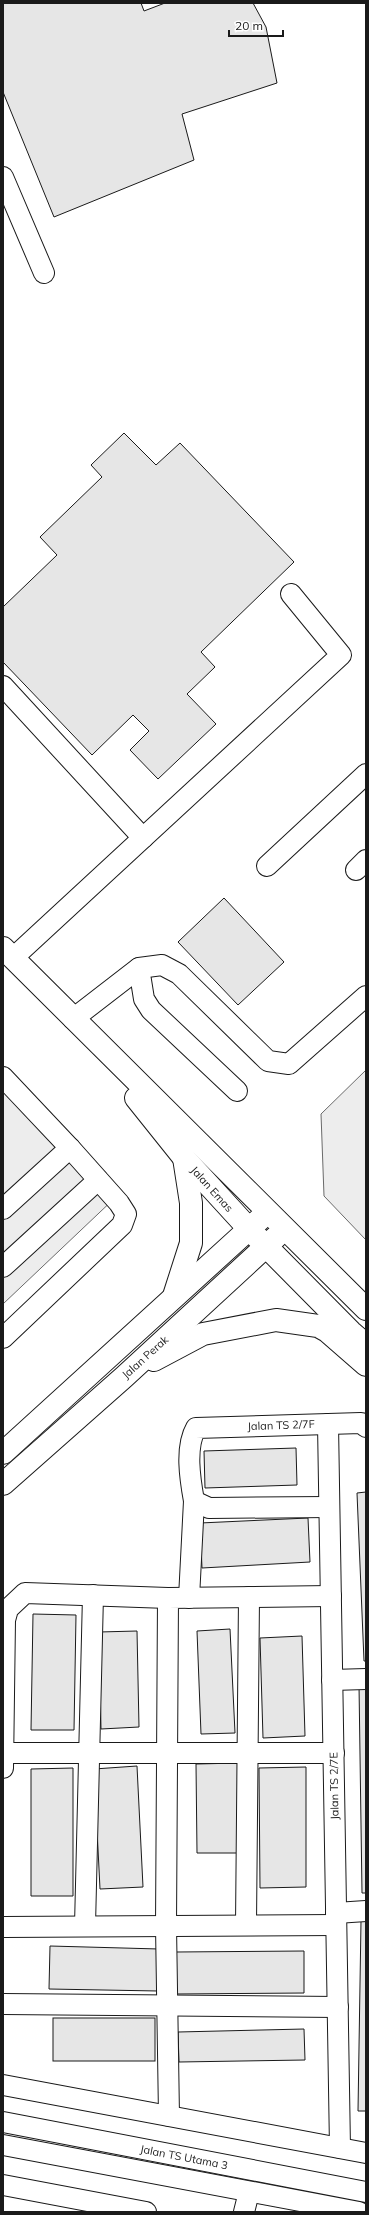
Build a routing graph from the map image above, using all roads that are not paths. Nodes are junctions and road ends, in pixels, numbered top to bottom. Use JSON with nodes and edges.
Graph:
{"nodes":[{"id":1,"x":3,"y":177,"type":"edge"},
{"id":2,"x":44,"y":273,"type":"dead end"},
{"id":3,"x":291,"y":594,"type":"dead end"},
{"id":4,"x":3,"y":686,"type":"edge"},
{"id":5,"x":366,"y":774,"type":"edge"},
{"id":6,"x":142,"y":838,"type":"junction"},
{"id":7,"x":267,"y":866,"type":"dead end"},
{"id":8,"x":8,"y":953,"type":"edge"},
{"id":9,"x":139,"y":968,"type":"junction"},
{"id":10,"x":366,"y":996,"type":"edge"},
{"id":11,"x":73,"y":1019,"type":"junction"},
{"id":12,"x":3,"y":1078,"type":"edge"},
{"id":13,"x":237,"y":1091,"type":"dead end"},
{"id":14,"x":70,"y":1148,"type":"junction"},
{"id":15,"x":184,"y":1158,"type":"junction"},
{"id":16,"x":98,"y":1180,"type":"junction"},
{"id":17,"x":3,"y":1209,"type":"edge"},
{"id":18,"x":268,"y":1211,"type":"junction"},
{"id":19,"x":285,"y":1228,"type":"junction"},
{"id":20,"x":249,"y":1229,"type":"junction"},
{"id":21,"x":266,"y":1247,"type":"junction"},
{"id":22,"x":3,"y":1267,"type":"edge"},
{"id":23,"x":173,"y":1297,"type":"junction"},
{"id":24,"x":366,"y":1309,"type":"edge"},
{"id":25,"x":3,"y":1338,"type":"edge"},
{"id":26,"x":366,"y":1345,"type":"edge"},
{"id":27,"x":366,"y":1366,"type":"edge"},
{"id":28,"x":124,"y":1377,"type":"junction"},
{"id":29,"x":328,"y":1424,"type":"junction"},
{"id":30,"x":366,"y":1427,"type":"edge"},
{"id":31,"x":3,"y":1453,"type":"edge"},
{"id":32,"x":3,"y":1484,"type":"edge"},
{"id":33,"x":194,"y":1501,"type":"junction"},
{"id":34,"x":329,"y":1507,"type":"junction"},
{"id":35,"x":93,"y":1595,"type":"junction"},
{"id":36,"x":331,"y":1596,"type":"junction"},
{"id":37,"x":249,"y":1597,"type":"junction"},
{"id":38,"x":168,"y":1598,"type":"junction"},
{"id":39,"x":189,"y":1598,"type":"junction"},
{"id":40,"x":366,"y":1679,"type":"edge"},
{"id":41,"x":332,"y":1680,"type":"junction"},
{"id":42,"x":4,"y":1685,"type":"edge"},
{"id":43,"x":3,"y":1753,"type":"edge"},
{"id":44,"x":89,"y":1753,"type":"junction"},
{"id":45,"x":167,"y":1753,"type":"junction"},
{"id":46,"x":247,"y":1753,"type":"junction"},
{"id":47,"x":334,"y":1753,"type":"junction"},
{"id":48,"x":3,"y":1768,"type":"edge"},
{"id":49,"x":366,"y":1911,"type":"edge"},
{"id":50,"x":336,"y":1919,"type":"junction"},
{"id":51,"x":3,"y":1926,"type":"edge"},
{"id":52,"x":85,"y":1926,"type":"junction"},
{"id":53,"x":166,"y":1926,"type":"junction"},
{"id":54,"x":246,"y":1926,"type":"junction"},
{"id":55,"x":3,"y":2004,"type":"edge"},
{"id":56,"x":167,"y":2006,"type":"junction"},
{"id":57,"x":338,"y":2007,"type":"junction"},
{"id":58,"x":3,"y":2085,"type":"edge"},
{"id":59,"x":169,"y":2116,"type":"junction"},
{"id":60,"x":3,"y":2122,"type":"edge"},
{"id":61,"x":3,"y":2145,"type":"edge"},
{"id":62,"x":340,"y":2148,"type":"junction"},
{"id":63,"x":366,"y":2153,"type":"edge"},
{"id":64,"x":3,"y":2185,"type":"edge"},
{"id":65,"x":249,"y":2192,"type":"junction"},
{"id":66,"x":366,"y":2192,"type":"edge"},
{"id":67,"x":146,"y":2212,"type":"edge"},
{"id":68,"x":244,"y":2212,"type":"edge"},
{"id":69,"x":359,"y":2212,"type":"edge"}],
"edges":[{"from":1,"to":2,"type":"street"},
{"from":3,"to":6,"type":"street"},
{"from":4,"to":6,"type":"street"},
{"from":5,"to":7,"type":"street"},
{"from":6,"to":8,"type":"street"},
{"from":8,"to":11,"type":"main road","name":"Jalan Emas"},
{"from":9,"to":10,"type":"street"},
{"from":9,"to":11,"type":"street"},
{"from":9,"to":13,"type":"street"},
{"from":11,"to":15,"type":"main road","name":"Jalan Emas"},
{"from":11,"to":18,"type":"main road","name":"Jalan Emas"},
{"from":12,"to":14,"type":"street"},
{"from":14,"to":16,"type":"street"},
{"from":14,"to":17,"type":"street"},
{"from":15,"to":20,"type":"main road","name":"Jalan Emas"},
{"from":15,"to":23,"type":"main road"},
{"from":16,"to":22,"type":"street"},
{"from":16,"to":25,"type":"street"},
{"from":18,"to":19,"type":"main road","name":"Jalan Emas"},
{"from":18,"to":20,"type":"main road"},
{"from":19,"to":21,"type":"main road","name":"Jalan Perak"},
{"from":19,"to":24,"type":"main road","name":"Jalan Emas"},
{"from":20,"to":21,"type":"main road","name":"Jalan Emas"},
{"from":20,"to":23,"type":"main road"},
{"from":21,"to":26,"type":"main road","name":"Jalan Emas"},
{"from":21,"to":28,"type":"main road","name":"Jalan Perak"},
{"from":23,"to":31,"type":"main road"},
{"from":27,"to":28,"type":"main road"},
{"from":28,"to":32,"type":"main road","name":"Jalan Perak"},
{"from":29,"to":30,"type":"street","name":"Jalan TS 2/7F"},
{"from":29,"to":33,"type":"street","name":"Jalan TS 2/7F"},
{"from":29,"to":34,"type":"street","name":"Jalan TS 2/7E"},
{"from":33,"to":34,"type":"street"},
{"from":33,"to":39,"type":"street"},
{"from":34,"to":36,"type":"street","name":"Jalan TS 2/7E"},
{"from":35,"to":38,"type":"street"},
{"from":35,"to":42,"type":"street"},
{"from":35,"to":44,"type":"street"},
{"from":36,"to":37,"type":"street"},
{"from":36,"to":41,"type":"street","name":"Jalan TS 2/7E"},
{"from":37,"to":39,"type":"street"},
{"from":37,"to":46,"type":"street"},
{"from":38,"to":39,"type":"street"},
{"from":38,"to":45,"type":"street"},
{"from":40,"to":41,"type":"street"},
{"from":41,"to":47,"type":"street","name":"Jalan TS 2/7E"},
{"from":42,"to":43,"type":"street"},
{"from":43,"to":44,"type":"street"},
{"from":43,"to":48,"type":"street"},
{"from":44,"to":45,"type":"street"},
{"from":44,"to":52,"type":"street"},
{"from":45,"to":46,"type":"street"},
{"from":45,"to":53,"type":"street"},
{"from":46,"to":47,"type":"street"},
{"from":46,"to":54,"type":"street"},
{"from":47,"to":50,"type":"street","name":"Jalan TS 2/7E"},
{"from":49,"to":50,"type":"street"},
{"from":50,"to":54,"type":"street"},
{"from":50,"to":57,"type":"street","name":"Jalan TS 2/7E"},
{"from":51,"to":52,"type":"street"},
{"from":52,"to":53,"type":"street"},
{"from":53,"to":54,"type":"street"},
{"from":53,"to":56,"type":"street"},
{"from":55,"to":56,"type":"street"},
{"from":56,"to":57,"type":"street"},
{"from":56,"to":59,"type":"street"},
{"from":57,"to":62,"type":"street","name":"Jalan TS 2/7E"},
{"from":58,"to":59,"type":"street"},
{"from":59,"to":62,"type":"street"},
{"from":60,"to":66,"type":"street","name":"Jalan TS Utama 3"},
{"from":61,"to":65,"type":"street","name":"Jalan TS Utama 3"},
{"from":62,"to":63,"type":"street"},
{"from":64,"to":67,"type":"street"},
{"from":65,"to":68,"type":"street"},
{"from":65,"to":69,"type":"street","name":"Jalan TS Utama 3"}]}
